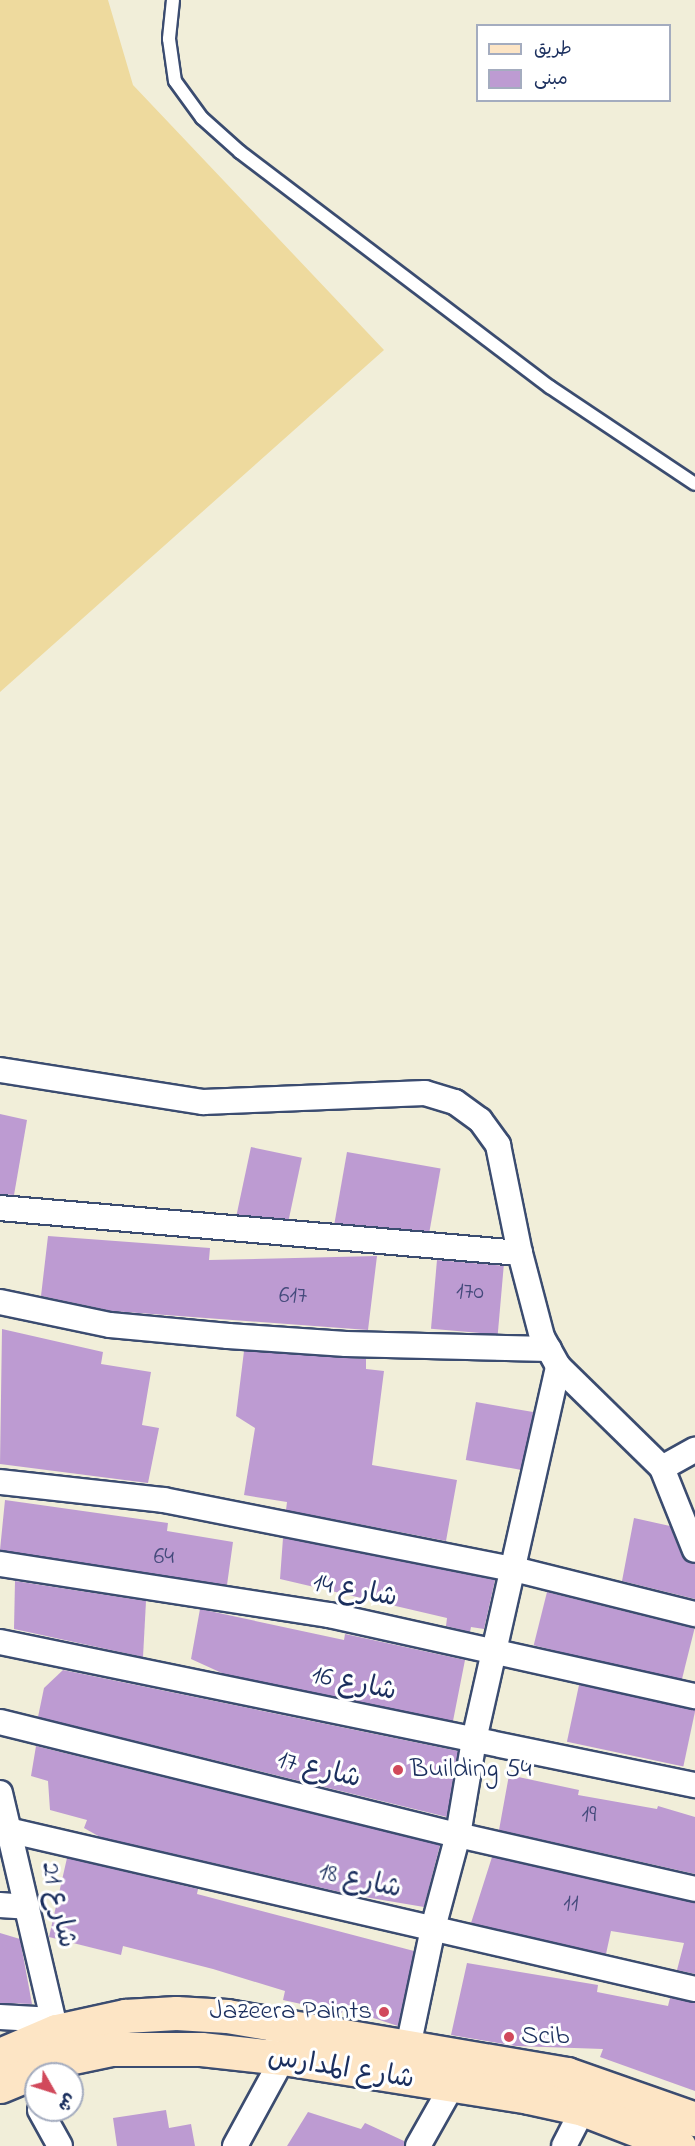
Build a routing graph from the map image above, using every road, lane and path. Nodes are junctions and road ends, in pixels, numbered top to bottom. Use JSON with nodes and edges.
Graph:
{"nodes":[{"id":1,"x":173,"y":0,"type":"edge"},
{"id":2,"x":695,"y":484,"type":"edge"},
{"id":3,"x":0,"y":1070,"type":"edge"},
{"id":4,"x":0,"y":1208,"type":"edge"},
{"id":5,"x":520,"y":1252,"type":"junction"},
{"id":6,"x":0,"y":1302,"type":"edge"},
{"id":7,"x":554,"y":1357,"type":"junction"},
{"id":8,"x":695,"y":1450,"type":"edge"},
{"id":9,"x":662,"y":1468,"type":"junction"},
{"id":10,"x":0,"y":1482,"type":"edge"},
{"id":11,"x":695,"y":1550,"type":"edge"},
{"id":12,"x":0,"y":1564,"type":"edge"},
{"id":13,"x":513,"y":1569,"type":"junction"},
{"id":14,"x":695,"y":1614,"type":"edge"},
{"id":15,"x":0,"y":1642,"type":"edge"},
{"id":16,"x":495,"y":1653,"type":"junction"},
{"id":17,"x":695,"y":1696,"type":"edge"},
{"id":18,"x":0,"y":1722,"type":"edge"},
{"id":19,"x":474,"y":1740,"type":"junction"},
{"id":20,"x":695,"y":1785,"type":"edge"},
{"id":21,"x":1,"y":1803,"type":"edge"},
{"id":22,"x":12,"y":1831,"type":"junction"},
{"id":23,"x":458,"y":1835,"type":"junction"},
{"id":24,"x":695,"y":1889,"type":"edge"},
{"id":25,"x":0,"y":1905,"type":"edge"},
{"id":26,"x":27,"y":1907,"type":"junction"},
{"id":27,"x":433,"y":1928,"type":"junction"},
{"id":28,"x":695,"y":1989,"type":"edge"},
{"id":29,"x":0,"y":2017,"type":"edge"},
{"id":30,"x":270,"y":2025,"type":"junction"},
{"id":31,"x":55,"y":2026,"type":"junction"},
{"id":32,"x":408,"y":2047,"type":"junction"},
{"id":33,"x":283,"y":2058,"type":"junction"},
{"id":34,"x":14,"y":2080,"type":"edge"},
{"id":35,"x":452,"y":2086,"type":"junction"},
{"id":36,"x":583,"y":2109,"type":"junction"},
{"id":37,"x":695,"y":2119,"type":"edge"},
{"id":38,"x":47,"y":2122,"type":"edge"},
{"id":39,"x":60,"y":2146,"type":"edge"},
{"id":40,"x":236,"y":2146,"type":"edge"},
{"id":41,"x":418,"y":2146,"type":"edge"},
{"id":42,"x":564,"y":2146,"type":"edge"},
{"id":43,"x":679,"y":2146,"type":"edge"}],
"edges":[{"from":1,"to":2,"type":"lane"},
{"from":3,"to":5,"type":"street"},
{"from":4,"to":5,"type":"street"},
{"from":5,"to":7,"type":"street"},
{"from":6,"to":7,"type":"street"},
{"from":7,"to":9,"type":"street"},
{"from":7,"to":13,"type":"street"},
{"from":8,"to":9,"type":"street"},
{"from":9,"to":11,"type":"street"},
{"from":10,"to":13,"type":"street"},
{"from":12,"to":16,"type":"street","name":"شارع 14"},
{"from":13,"to":14,"type":"street"},
{"from":13,"to":16,"type":"street"},
{"from":15,"to":19,"type":"street","name":"شارع 16"},
{"from":16,"to":17,"type":"street","name":"شارع 14"},
{"from":16,"to":19,"type":"street"},
{"from":18,"to":23,"type":"street","name":"شارع 17"},
{"from":19,"to":20,"type":"street","name":"شارع 16"},
{"from":19,"to":23,"type":"street"},
{"from":21,"to":22,"type":"street","name":"شارع 21"},
{"from":22,"to":26,"type":"street","name":"شارع 21"},
{"from":22,"to":27,"type":"street","name":"شارع 18"},
{"from":23,"to":24,"type":"street","name":"شارع 17"},
{"from":23,"to":27,"type":"street"},
{"from":25,"to":26,"type":"street"},
{"from":26,"to":31,"type":"street","name":"شارع 21"},
{"from":27,"to":28,"type":"street","name":"شارع 18"},
{"from":27,"to":32,"type":"street"},
{"from":29,"to":31,"type":"street"},
{"from":30,"to":31,"type":"street","name":"شارع المدارس"},
{"from":30,"to":32,"type":"street","name":"شارع المدارس"},
{"from":30,"to":33,"type":"street"},
{"from":31,"to":34,"type":"street","name":"شارع المدارس"},
{"from":32,"to":37,"type":"street","name":"شارع المدارس"},
{"from":33,"to":34,"type":"street","name":"شارع المدارس"},
{"from":33,"to":35,"type":"street","name":"شارع المدارس"},
{"from":33,"to":40,"type":"street"},
{"from":35,"to":36,"type":"street","name":"شارع المدارس"},
{"from":35,"to":41,"type":"street"},
{"from":36,"to":42,"type":"street"},
{"from":36,"to":43,"type":"street","name":"شارع المدارس"},
{"from":38,"to":39,"type":"street"}]}
